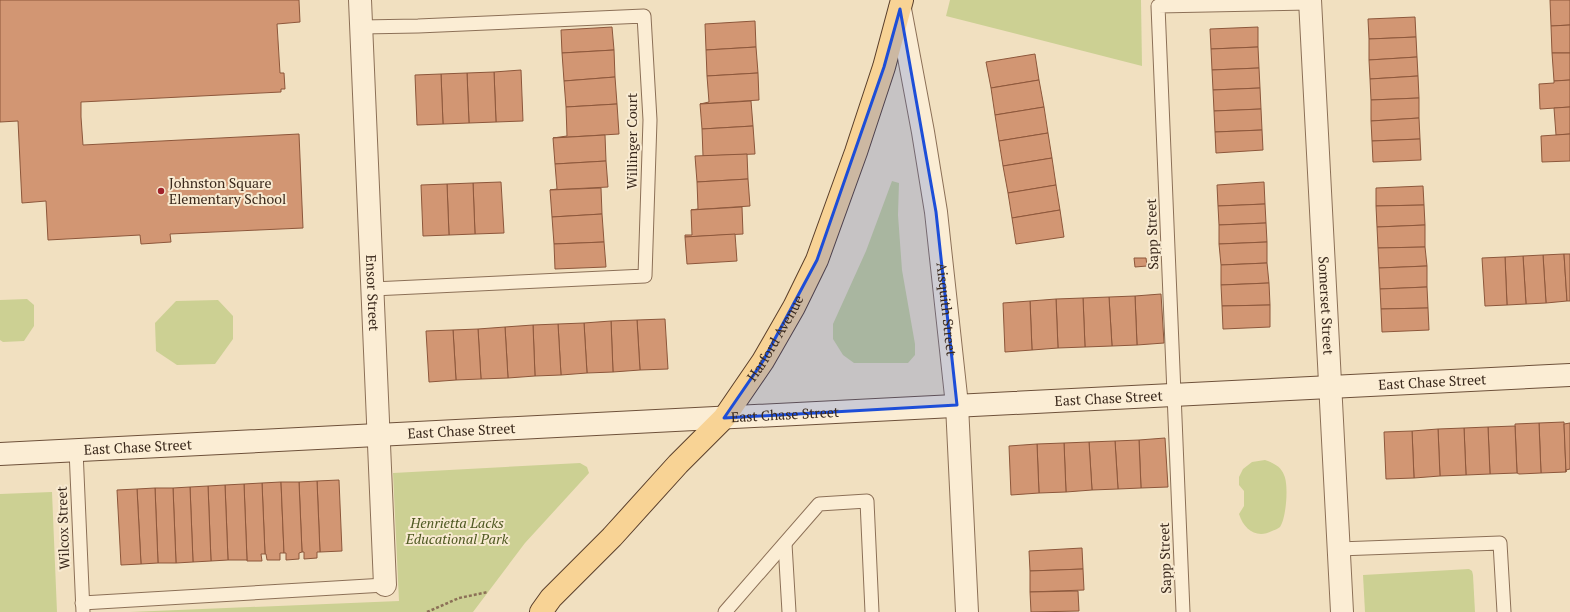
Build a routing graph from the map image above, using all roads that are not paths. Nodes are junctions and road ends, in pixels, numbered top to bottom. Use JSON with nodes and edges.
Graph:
{"nodes":[{"id":1,"x":360,"y":0,"type":"edge"},
{"id":2,"x":1310,"y":1,"type":"edge"},
{"id":3,"x":901,"y":4,"type":"edge"},
{"id":4,"x":361,"y":27,"type":"junction"},
{"id":5,"x":373,"y":289,"type":"junction"},
{"id":6,"x":1570,"y":375,"type":"edge"},
{"id":7,"x":1330,"y":387,"type":"junction"},
{"id":8,"x":1174,"y":395,"type":"junction"},
{"id":9,"x":957,"y":406,"type":"junction"},
{"id":10,"x":724,"y":418,"type":"junction"},
{"id":11,"x":379,"y":435,"type":"junction"},
{"id":12,"x":76,"y":450,"type":"junction"},
{"id":13,"x":0,"y":454,"type":"edge"},
{"id":14,"x":785,"y":544,"type":"junction"},
{"id":15,"x":1339,"y":549,"type":"junction"},
{"id":16,"x":385,"y":585,"type":"joint"},
{"id":17,"x":83,"y":608,"type":"edge"},
{"id":18,"x":541,"y":612,"type":"edge"},
{"id":19,"x":725,"y":612,"type":"edge"},
{"id":20,"x":789,"y":612,"type":"edge"},
{"id":21,"x":872,"y":612,"type":"edge"},
{"id":22,"x":967,"y":612,"type":"edge"},
{"id":23,"x":1183,"y":612,"type":"edge"},
{"id":24,"x":1342,"y":612,"type":"edge"},
{"id":25,"x":1504,"y":612,"type":"edge"}],
"edges":[{"from":1,"to":4,"type":"street","name":"Ensor Street"},
{"from":2,"to":7,"type":"street","name":"Somerset Street"},
{"from":2,"to":8,"type":"lane","name":"Sapp Street"},
{"from":3,"to":9,"type":"street","name":"Aisquith Street"},
{"from":3,"to":10,"type":"main road","name":"Harford Avenue"},
{"from":4,"to":5,"type":"street","name":"Ensor Street"},
{"from":4,"to":5,"type":"lane","name":"Willinger Court"},
{"from":5,"to":11,"type":"street","name":"Ensor Street"},
{"from":6,"to":7,"type":"street","name":"East Chase Street"},
{"from":7,"to":8,"type":"street","name":"East Chase Street"},
{"from":7,"to":15,"type":"street","name":"Somerset Street"},
{"from":8,"to":9,"type":"street","name":"East Chase Street"},
{"from":8,"to":23,"type":"lane","name":"Sapp Street"},
{"from":9,"to":10,"type":"street","name":"East Chase Street"},
{"from":9,"to":22,"type":"street","name":"Aisquith Street"},
{"from":10,"to":11,"type":"street","name":"East Chase Street"},
{"from":10,"to":18,"type":"main road","name":"Harford Avenue"},
{"from":11,"to":12,"type":"street","name":"East Chase Street"},
{"from":11,"to":16,"type":"street","name":"Ensor Street"},
{"from":12,"to":13,"type":"street","name":"East Chase Street"},
{"from":12,"to":17,"type":"lane","name":"Wilcox Street"},
{"from":14,"to":19,"type":"lane"},
{"from":14,"to":20,"type":"lane"},
{"from":14,"to":21,"type":"lane"},
{"from":15,"to":24,"type":"street","name":"Somerset Street"},
{"from":15,"to":25,"type":"lane"},
{"from":16,"to":17,"type":"lane"}]}
